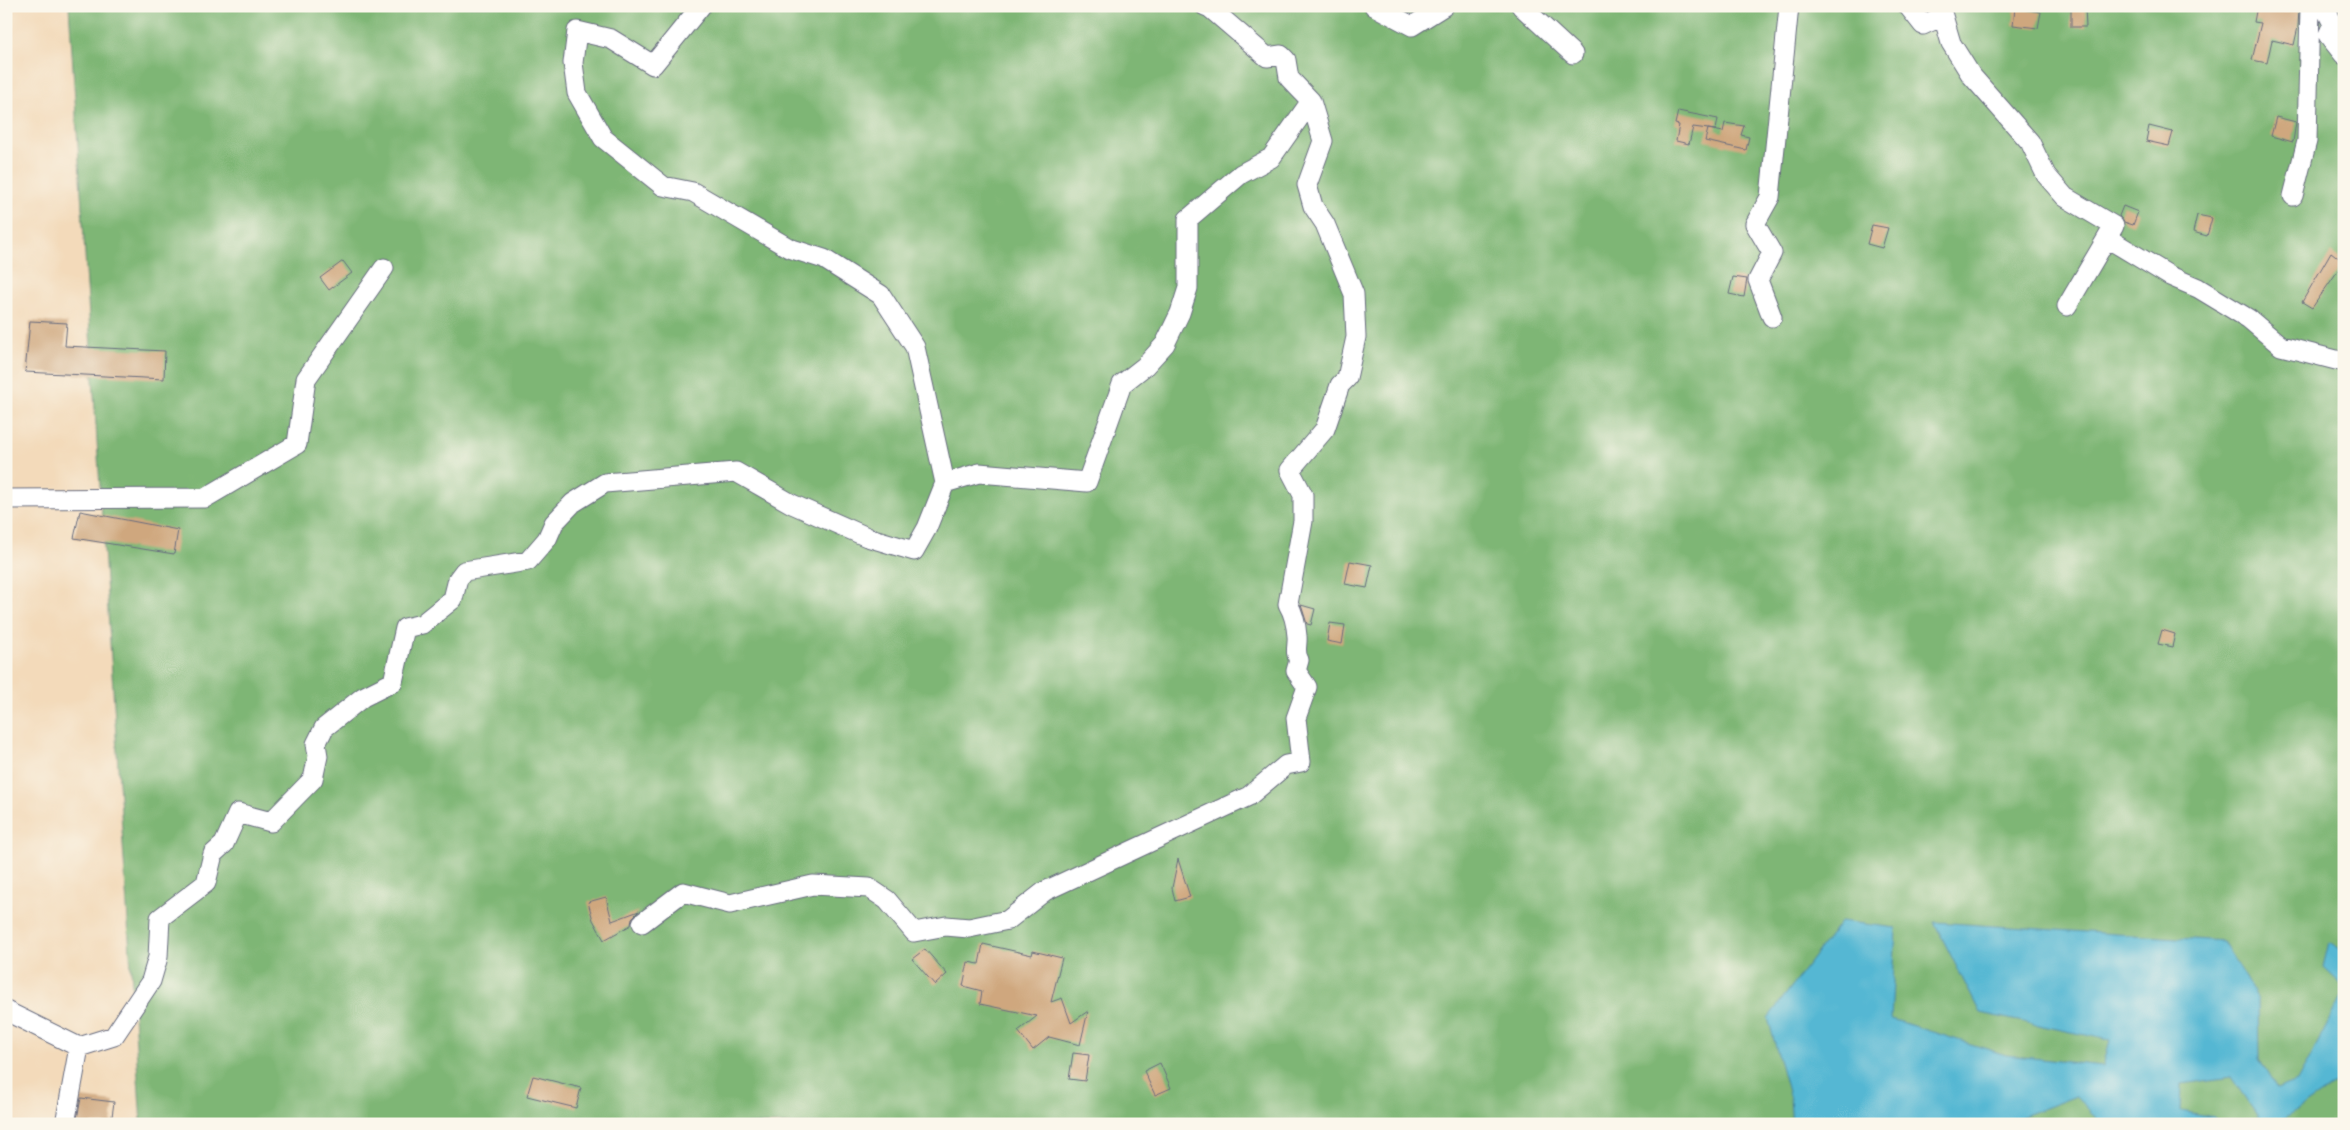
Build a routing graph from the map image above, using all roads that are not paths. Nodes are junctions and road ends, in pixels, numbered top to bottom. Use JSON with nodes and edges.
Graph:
{"nodes":[{"id":1,"x":701,"y":6,"type":"edge"},
{"id":2,"x":1205,"y":6,"type":"edge"},
{"id":3,"x":1374,"y":6,"type":"edge"},
{"id":4,"x":1444,"y":6,"type":"edge"},
{"id":5,"x":1521,"y":6,"type":"edge"},
{"id":6,"x":1789,"y":6,"type":"edge"},
{"id":7,"x":1908,"y":6,"type":"edge"},
{"id":8,"x":2310,"y":6,"type":"edge"},
{"id":9,"x":2324,"y":6,"type":"edge"},
{"id":10,"x":1573,"y":54,"type":"dead end"},
{"id":11,"x":2344,"y":55,"type":"edge"},
{"id":12,"x":1311,"y":101,"type":"junction"},
{"id":13,"x":2293,"y":196,"type":"dead end"},
{"id":14,"x":2107,"y":238,"type":"junction"},
{"id":15,"x":384,"y":268,"type":"dead end"},
{"id":16,"x":2067,"y":306,"type":"dead end"},
{"id":17,"x":1772,"y":317,"type":"dead end"},
{"id":18,"x":2344,"y":362,"type":"edge"},
{"id":19,"x":945,"y":483,"type":"junction"},
{"id":20,"x":6,"y":500,"type":"edge"},
{"id":21,"x":642,"y":923,"type":"dead end"},
{"id":22,"x":6,"y":1010,"type":"edge"},
{"id":23,"x":79,"y":1047,"type":"junction"},
{"id":24,"x":65,"y":1124,"type":"edge"}],
"edges":[{"from":1,"to":19,"type":"street"},
{"from":2,"to":12,"type":"street"},
{"from":3,"to":4,"type":"street"},
{"from":5,"to":10,"type":"street"},
{"from":6,"to":17,"type":"street"},
{"from":7,"to":14,"type":"street"},
{"from":8,"to":13,"type":"street"},
{"from":9,"to":11,"type":"street"},
{"from":12,"to":19,"type":"street"},
{"from":12,"to":21,"type":"street"},
{"from":14,"to":16,"type":"street"},
{"from":14,"to":18,"type":"street"},
{"from":15,"to":20,"type":"street"},
{"from":19,"to":23,"type":"street"},
{"from":22,"to":23,"type":"street"},
{"from":23,"to":24,"type":"street"}]}
